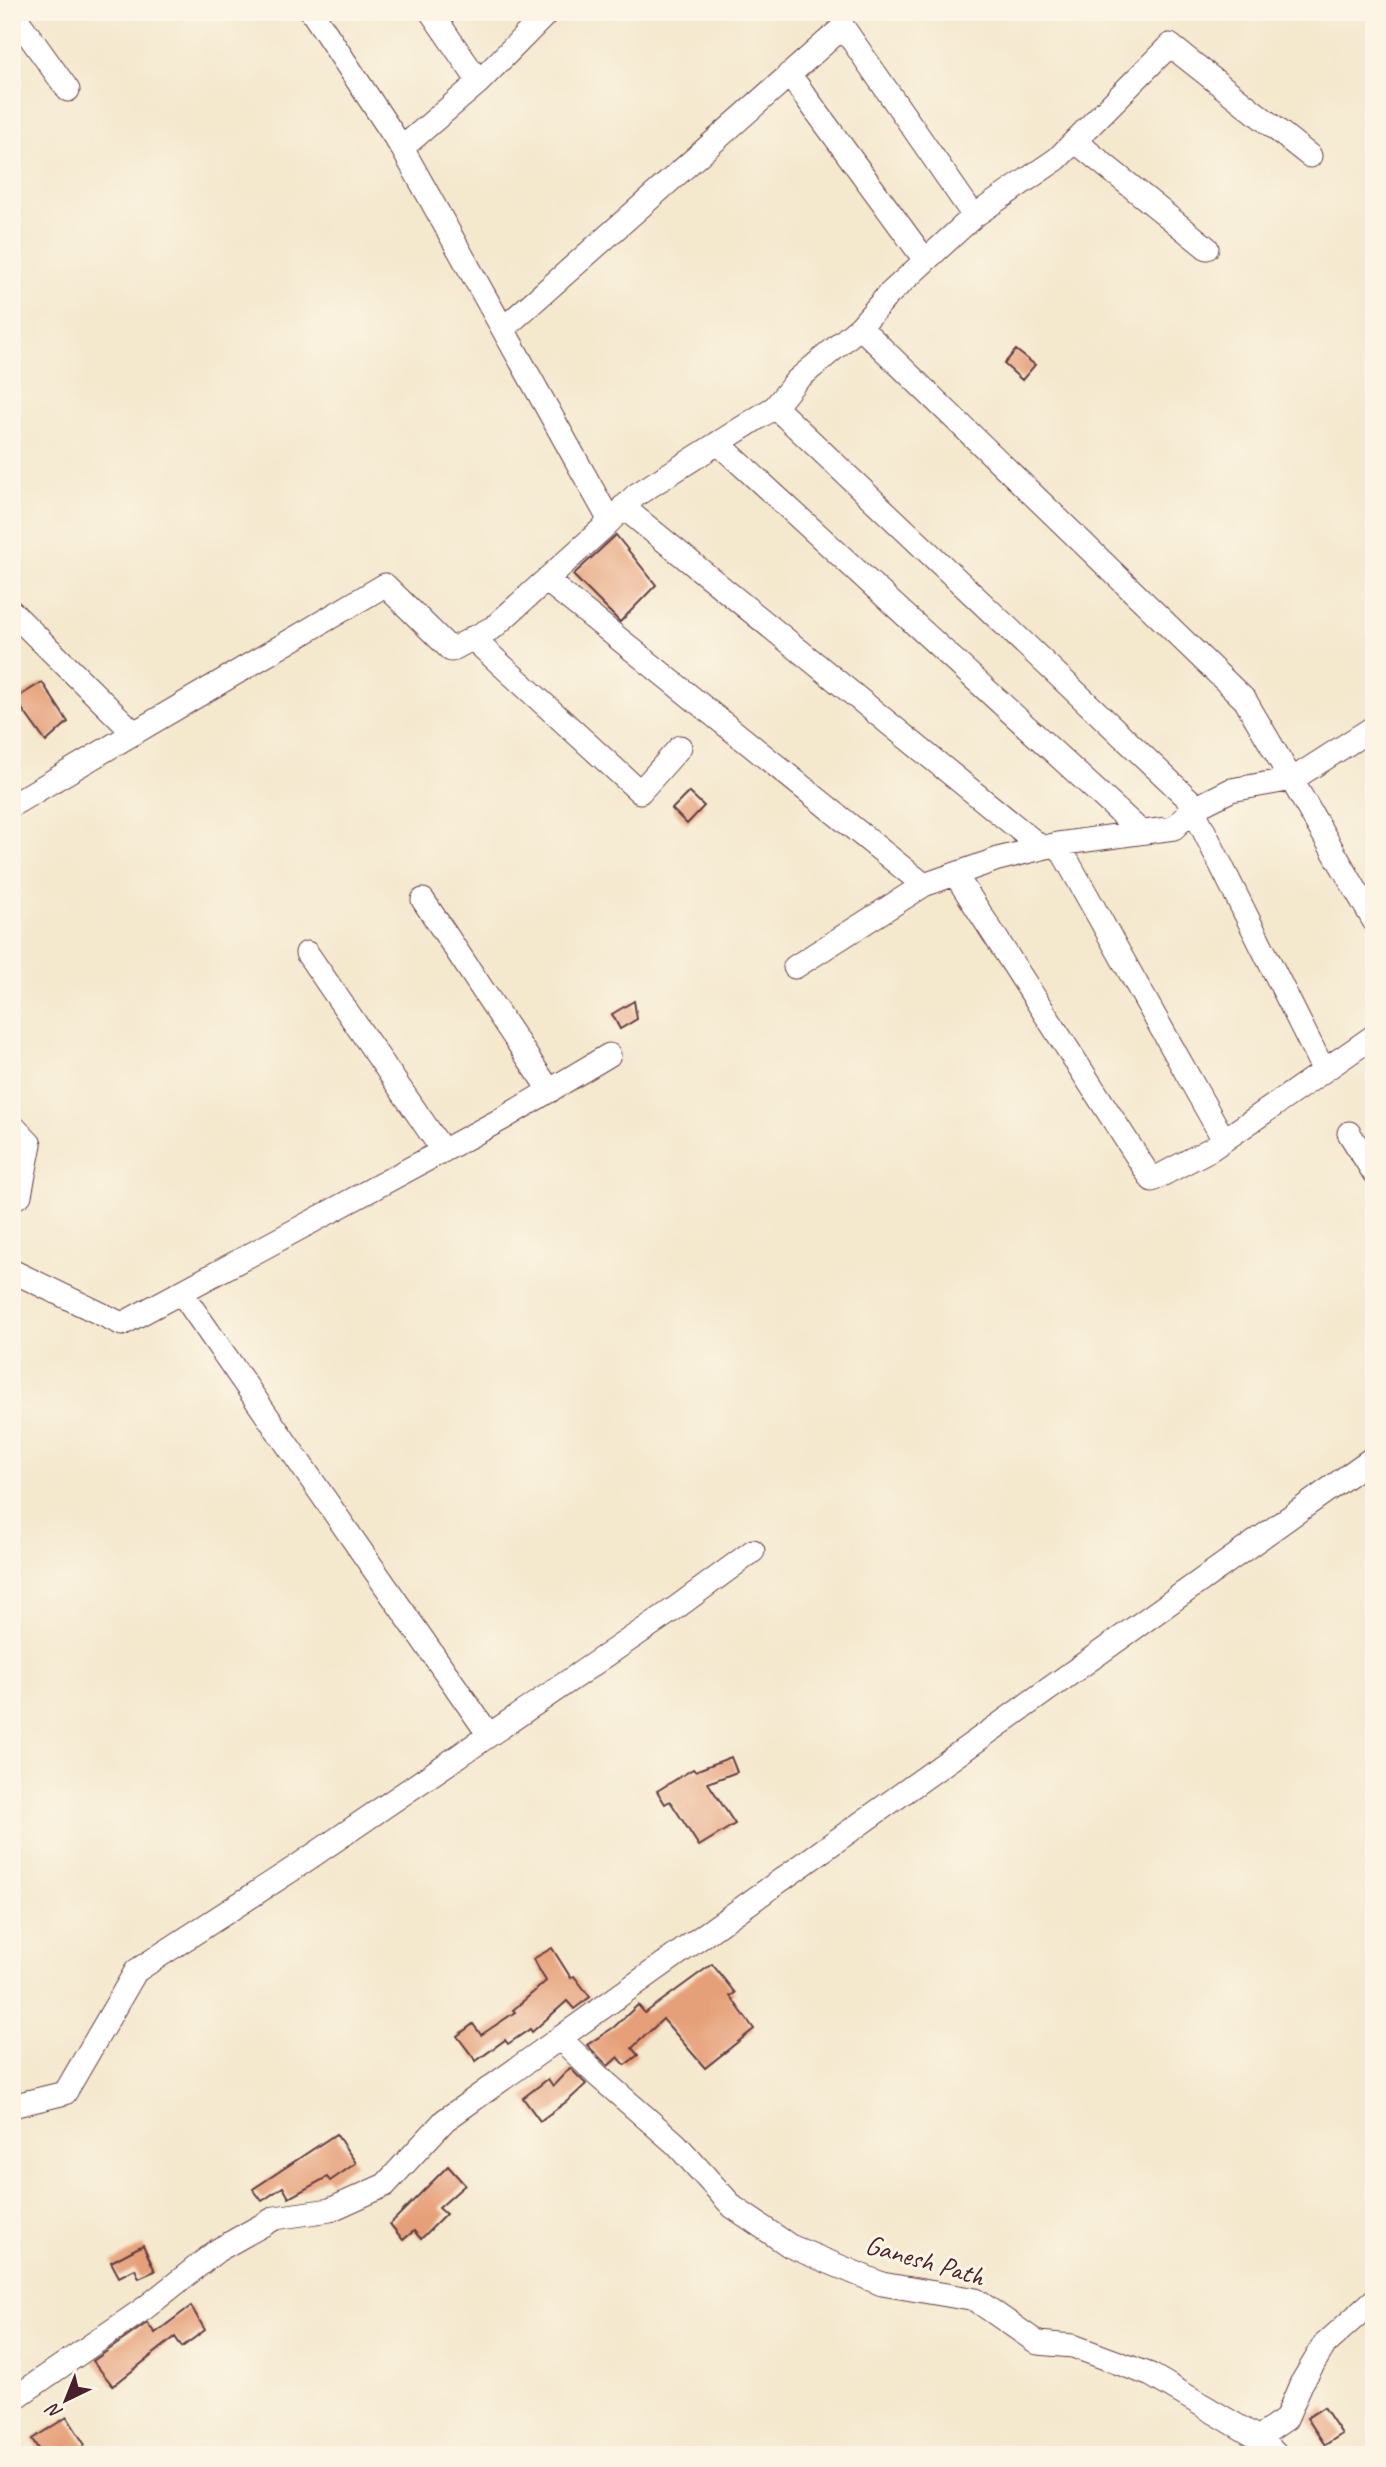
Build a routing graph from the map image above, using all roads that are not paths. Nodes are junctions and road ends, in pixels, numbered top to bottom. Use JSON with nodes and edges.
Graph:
{"nodes":[{"id":1,"x":12,"y":12,"type":"edge"},
{"id":2,"x":312,"y":12,"type":"edge"},
{"id":3,"x":431,"y":12,"type":"edge"},
{"id":4,"x":548,"y":12,"type":"edge"},
{"id":5,"x":789,"y":74,"type":"junction"},
{"id":6,"x":479,"y":82,"type":"junction"},
{"id":7,"x":68,"y":90,"type":"dead end"},
{"id":8,"x":1075,"y":141,"type":"junction"},
{"id":9,"x":402,"y":148,"type":"junction"},
{"id":10,"x":1310,"y":156,"type":"dead end"},
{"id":11,"x":974,"y":216,"type":"junction"},
{"id":12,"x":1207,"y":248,"type":"dead end"},
{"id":13,"x":925,"y":260,"type":"junction"},
{"id":14,"x":860,"y":327,"type":"junction"},
{"id":15,"x":504,"y":328,"type":"junction"},
{"id":16,"x":775,"y":407,"type":"junction"},
{"id":17,"x":718,"y":443,"type":"junction"},
{"id":18,"x":617,"y":514,"type":"junction"},
{"id":19,"x":546,"y":580,"type":"junction"},
{"id":20,"x":12,"y":612,"type":"edge"},
{"id":21,"x":472,"y":638,"type":"junction"},
{"id":22,"x":1374,"y":727,"type":"edge"},
{"id":23,"x":134,"y":733,"type":"junction"},
{"id":24,"x":680,"y":747,"type":"dead end"},
{"id":25,"x":1293,"y":779,"type":"junction"},
{"id":26,"x":12,"y":805,"type":"edge"},
{"id":27,"x":1195,"y":808,"type":"junction"},
{"id":28,"x":1141,"y":832,"type":"junction"},
{"id":29,"x":1050,"y":846,"type":"junction"},
{"id":30,"x":955,"y":874,"type":"junction"},
{"id":31,"x":924,"y":885,"type":"junction"},
{"id":32,"x":423,"y":900,"type":"dead end"},
{"id":33,"x":1374,"y":921,"type":"edge"},
{"id":34,"x":307,"y":953,"type":"dead end"},
{"id":35,"x":795,"y":967,"type":"dead end"},
{"id":36,"x":1374,"y":1036,"type":"edge"},
{"id":37,"x":609,"y":1055,"type":"dead end"},
{"id":38,"x":1323,"y":1069,"type":"junction"},
{"id":39,"x":550,"y":1091,"type":"junction"},
{"id":40,"x":12,"y":1125,"type":"edge"},
{"id":41,"x":1349,"y":1133,"type":"dead end"},
{"id":42,"x":1224,"y":1140,"type":"junction"},
{"id":43,"x":443,"y":1151,"type":"junction"},
{"id":44,"x":1374,"y":1173,"type":"edge"},
{"id":45,"x":12,"y":1200,"type":"edge"},
{"id":46,"x":12,"y":1271,"type":"edge"},
{"id":47,"x":181,"y":1292,"type":"junction"},
{"id":48,"x":1374,"y":1457,"type":"edge"},
{"id":49,"x":753,"y":1551,"type":"dead end"},
{"id":50,"x":489,"y":1735,"type":"junction"},
{"id":51,"x":561,"y":2038,"type":"junction"},
{"id":52,"x":12,"y":2106,"type":"edge"},
{"id":53,"x":1369,"y":2306,"type":"edge"},
{"id":54,"x":12,"y":2400,"type":"edge"},
{"id":55,"x":1258,"y":2438,"type":"junction"},
{"id":56,"x":1277,"y":2455,"type":"edge"}],
"edges":[{"from":1,"to":7,"type":"street"},
{"from":2,"to":9,"type":"street"},
{"from":3,"to":6,"type":"street"},
{"from":4,"to":6,"type":"street"},
{"from":5,"to":11,"type":"street"},
{"from":5,"to":13,"type":"street"},
{"from":5,"to":15,"type":"street"},
{"from":6,"to":9,"type":"street"},
{"from":8,"to":10,"type":"street"},
{"from":8,"to":11,"type":"street"},
{"from":8,"to":12,"type":"street"},
{"from":9,"to":15,"type":"street"},
{"from":11,"to":13,"type":"street"},
{"from":13,"to":14,"type":"street"},
{"from":14,"to":16,"type":"street"},
{"from":14,"to":25,"type":"street"},
{"from":15,"to":18,"type":"street"},
{"from":16,"to":17,"type":"street"},
{"from":16,"to":27,"type":"street"},
{"from":17,"to":18,"type":"street"},
{"from":17,"to":28,"type":"street"},
{"from":18,"to":19,"type":"street"},
{"from":18,"to":29,"type":"street"},
{"from":19,"to":21,"type":"street"},
{"from":19,"to":31,"type":"street"},
{"from":20,"to":23,"type":"street"},
{"from":21,"to":23,"type":"street"},
{"from":21,"to":24,"type":"street"},
{"from":22,"to":25,"type":"street"},
{"from":23,"to":26,"type":"street"},
{"from":25,"to":27,"type":"street"},
{"from":25,"to":33,"type":"street"},
{"from":27,"to":28,"type":"street"},
{"from":27,"to":38,"type":"street"},
{"from":28,"to":29,"type":"street"},
{"from":29,"to":30,"type":"street"},
{"from":29,"to":42,"type":"street"},
{"from":30,"to":31,"type":"street"},
{"from":30,"to":42,"type":"street"},
{"from":31,"to":35,"type":"street"},
{"from":32,"to":39,"type":"street"},
{"from":34,"to":43,"type":"street"},
{"from":36,"to":38,"type":"street"},
{"from":37,"to":39,"type":"street"},
{"from":38,"to":42,"type":"street"},
{"from":39,"to":43,"type":"street"},
{"from":40,"to":45,"type":"street"},
{"from":41,"to":44,"type":"street"},
{"from":43,"to":47,"type":"street"},
{"from":46,"to":47,"type":"street"},
{"from":47,"to":50,"type":"street"},
{"from":48,"to":51,"type":"street"},
{"from":49,"to":50,"type":"street"},
{"from":50,"to":52,"type":"street"},
{"from":51,"to":54,"type":"street"},
{"from":51,"to":55,"type":"street","name":"Ganesh Path"},
{"from":53,"to":55,"type":"street"},
{"from":55,"to":56,"type":"street","name":"Ganesh Path"}]}
